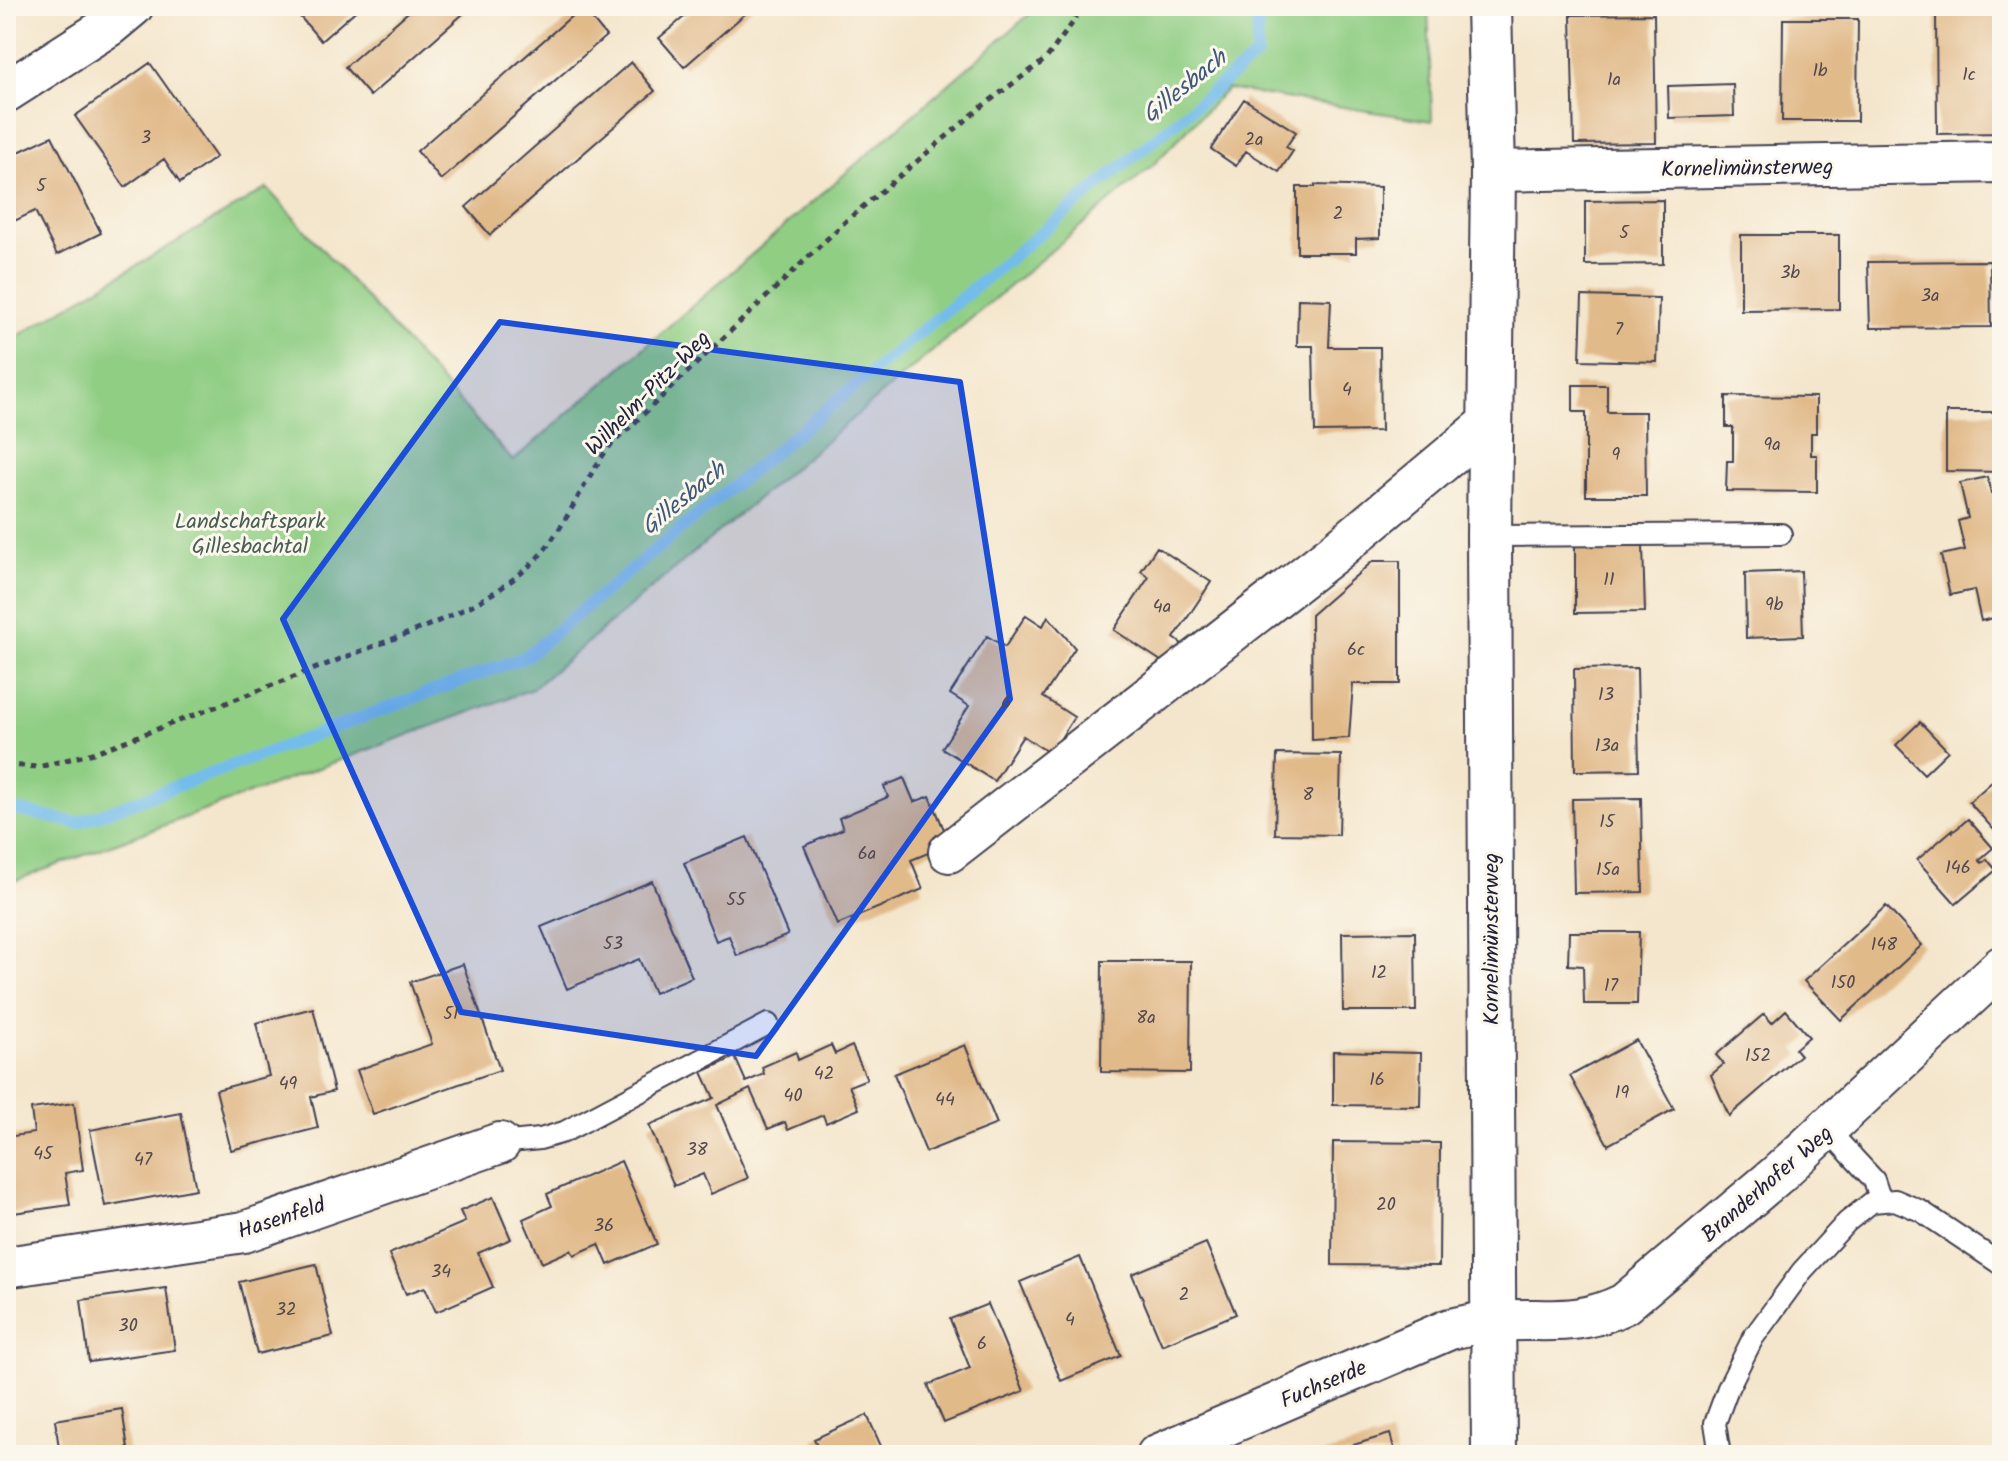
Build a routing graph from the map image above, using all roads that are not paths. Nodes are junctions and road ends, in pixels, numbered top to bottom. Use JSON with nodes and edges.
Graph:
{"nodes":[{"id":1,"x":133,"y":6,"type":"edge"},
{"id":2,"x":1489,"y":6,"type":"edge"},
{"id":3,"x":6,"y":92,"type":"edge"},
{"id":4,"x":2002,"y":162,"type":"edge"},
{"id":5,"x":1493,"y":171,"type":"junction"},
{"id":6,"x":1489,"y":423,"type":"junction"},
{"id":7,"x":1781,"y":534,"type":"dead end"},
{"id":8,"x":1489,"y":536,"type":"junction"},
{"id":9,"x":949,"y":852,"type":"dead end"},
{"id":10,"x":2002,"y":966,"type":"edge"},
{"id":11,"x":768,"y":1024,"type":"dead end"},
{"id":12,"x":1827,"y":1129,"type":"junction"},
{"id":13,"x":500,"y":1143,"type":"joint"},
{"id":14,"x":1881,"y":1201,"type":"junction"},
{"id":15,"x":2002,"y":1265,"type":"edge"},
{"id":16,"x":6,"y":1267,"type":"edge"},
{"id":17,"x":1493,"y":1321,"type":"junction"},
{"id":18,"x":1157,"y":1455,"type":"edge"},
{"id":19,"x":1494,"y":1455,"type":"edge"},
{"id":20,"x":1720,"y":1455,"type":"edge"}],
"edges":[{"from":1,"to":3,"type":"street"},
{"from":2,"to":5,"type":"street","name":"Kornelimünsterweg"},
{"from":4,"to":5,"type":"street","name":"Kornelimünsterweg"},
{"from":5,"to":6,"type":"street","name":"Kornelimünsterweg"},
{"from":6,"to":8,"type":"street","name":"Kornelimünsterweg"},
{"from":6,"to":9,"type":"street"},
{"from":7,"to":8,"type":"lane"},
{"from":8,"to":17,"type":"street","name":"Kornelimünsterweg"},
{"from":10,"to":12,"type":"street","name":"Branderhofer Weg"},
{"from":11,"to":13,"type":"lane"},
{"from":12,"to":14,"type":"lane"},
{"from":12,"to":17,"type":"street","name":"Branderhofer Weg"},
{"from":13,"to":16,"type":"street","name":"Hasenfeld"},
{"from":14,"to":15,"type":"lane"},
{"from":14,"to":20,"type":"lane"},
{"from":17,"to":18,"type":"street","name":"Fuchserde"},
{"from":17,"to":19,"type":"street","name":"Kornelimünsterweg"}]}
